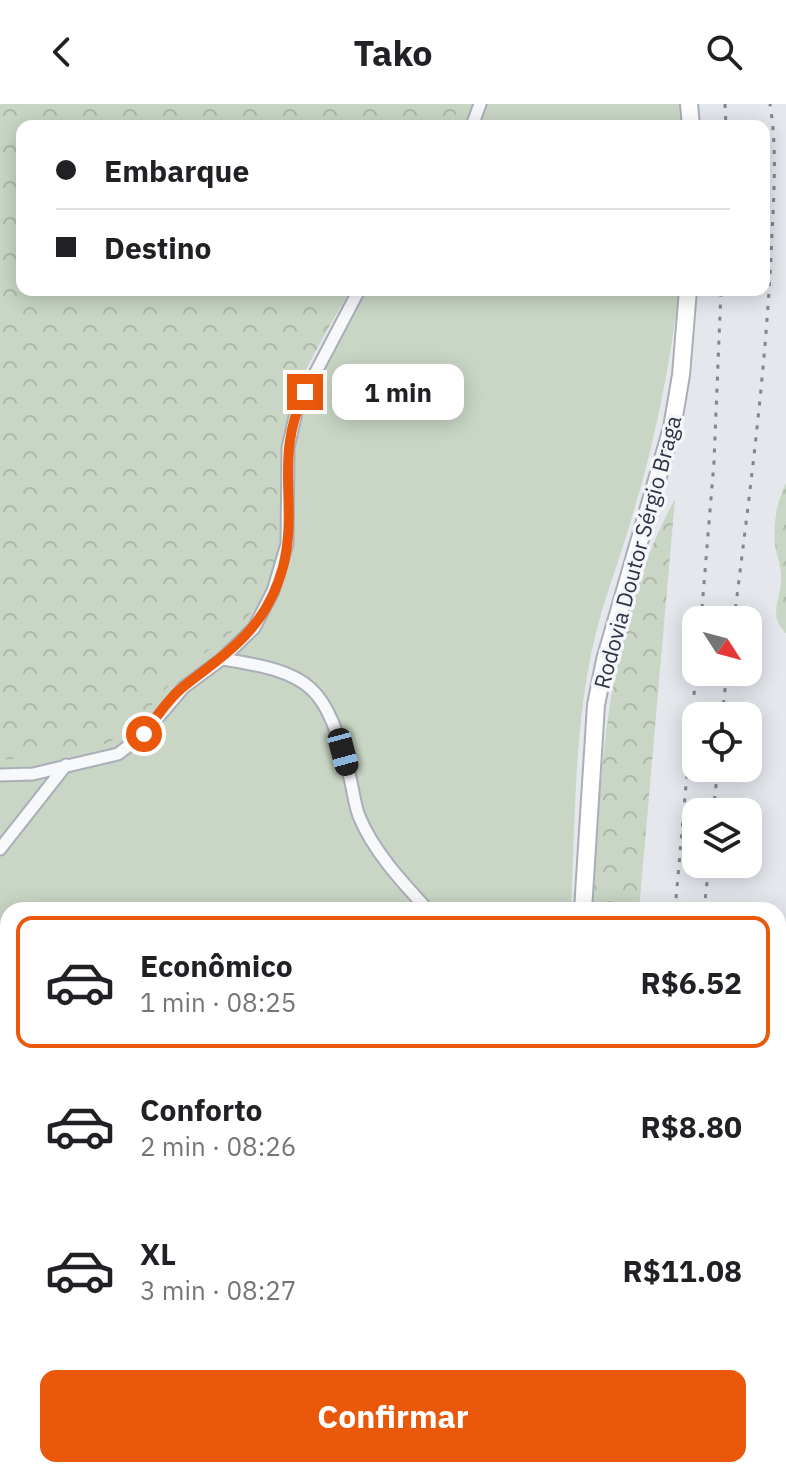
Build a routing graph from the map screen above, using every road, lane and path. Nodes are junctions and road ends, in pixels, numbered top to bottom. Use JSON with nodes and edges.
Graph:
{"nodes":[{"id":1,"x":356,"y":296,"type":"edge"},
{"id":2,"x":688,"y":296,"type":"edge"},
{"id":3,"x":222,"y":659,"type":"junction"},
{"id":4,"x":67,"y":765,"type":"junction"},
{"id":5,"x":0,"y":775,"type":"edge"},
{"id":6,"x":0,"y":849,"type":"edge"},
{"id":7,"x":421,"y":902,"type":"edge"},
{"id":8,"x":584,"y":902,"type":"edge"}],
"edges":[{"from":1,"to":3,"type":"street"},
{"from":2,"to":8,"type":"main road","name":"Rodovia Doutor Sérgio Braga"},
{"from":3,"to":4,"type":"street"},
{"from":3,"to":7,"type":"street"},
{"from":4,"to":5,"type":"street"},
{"from":4,"to":6,"type":"street"}]}
